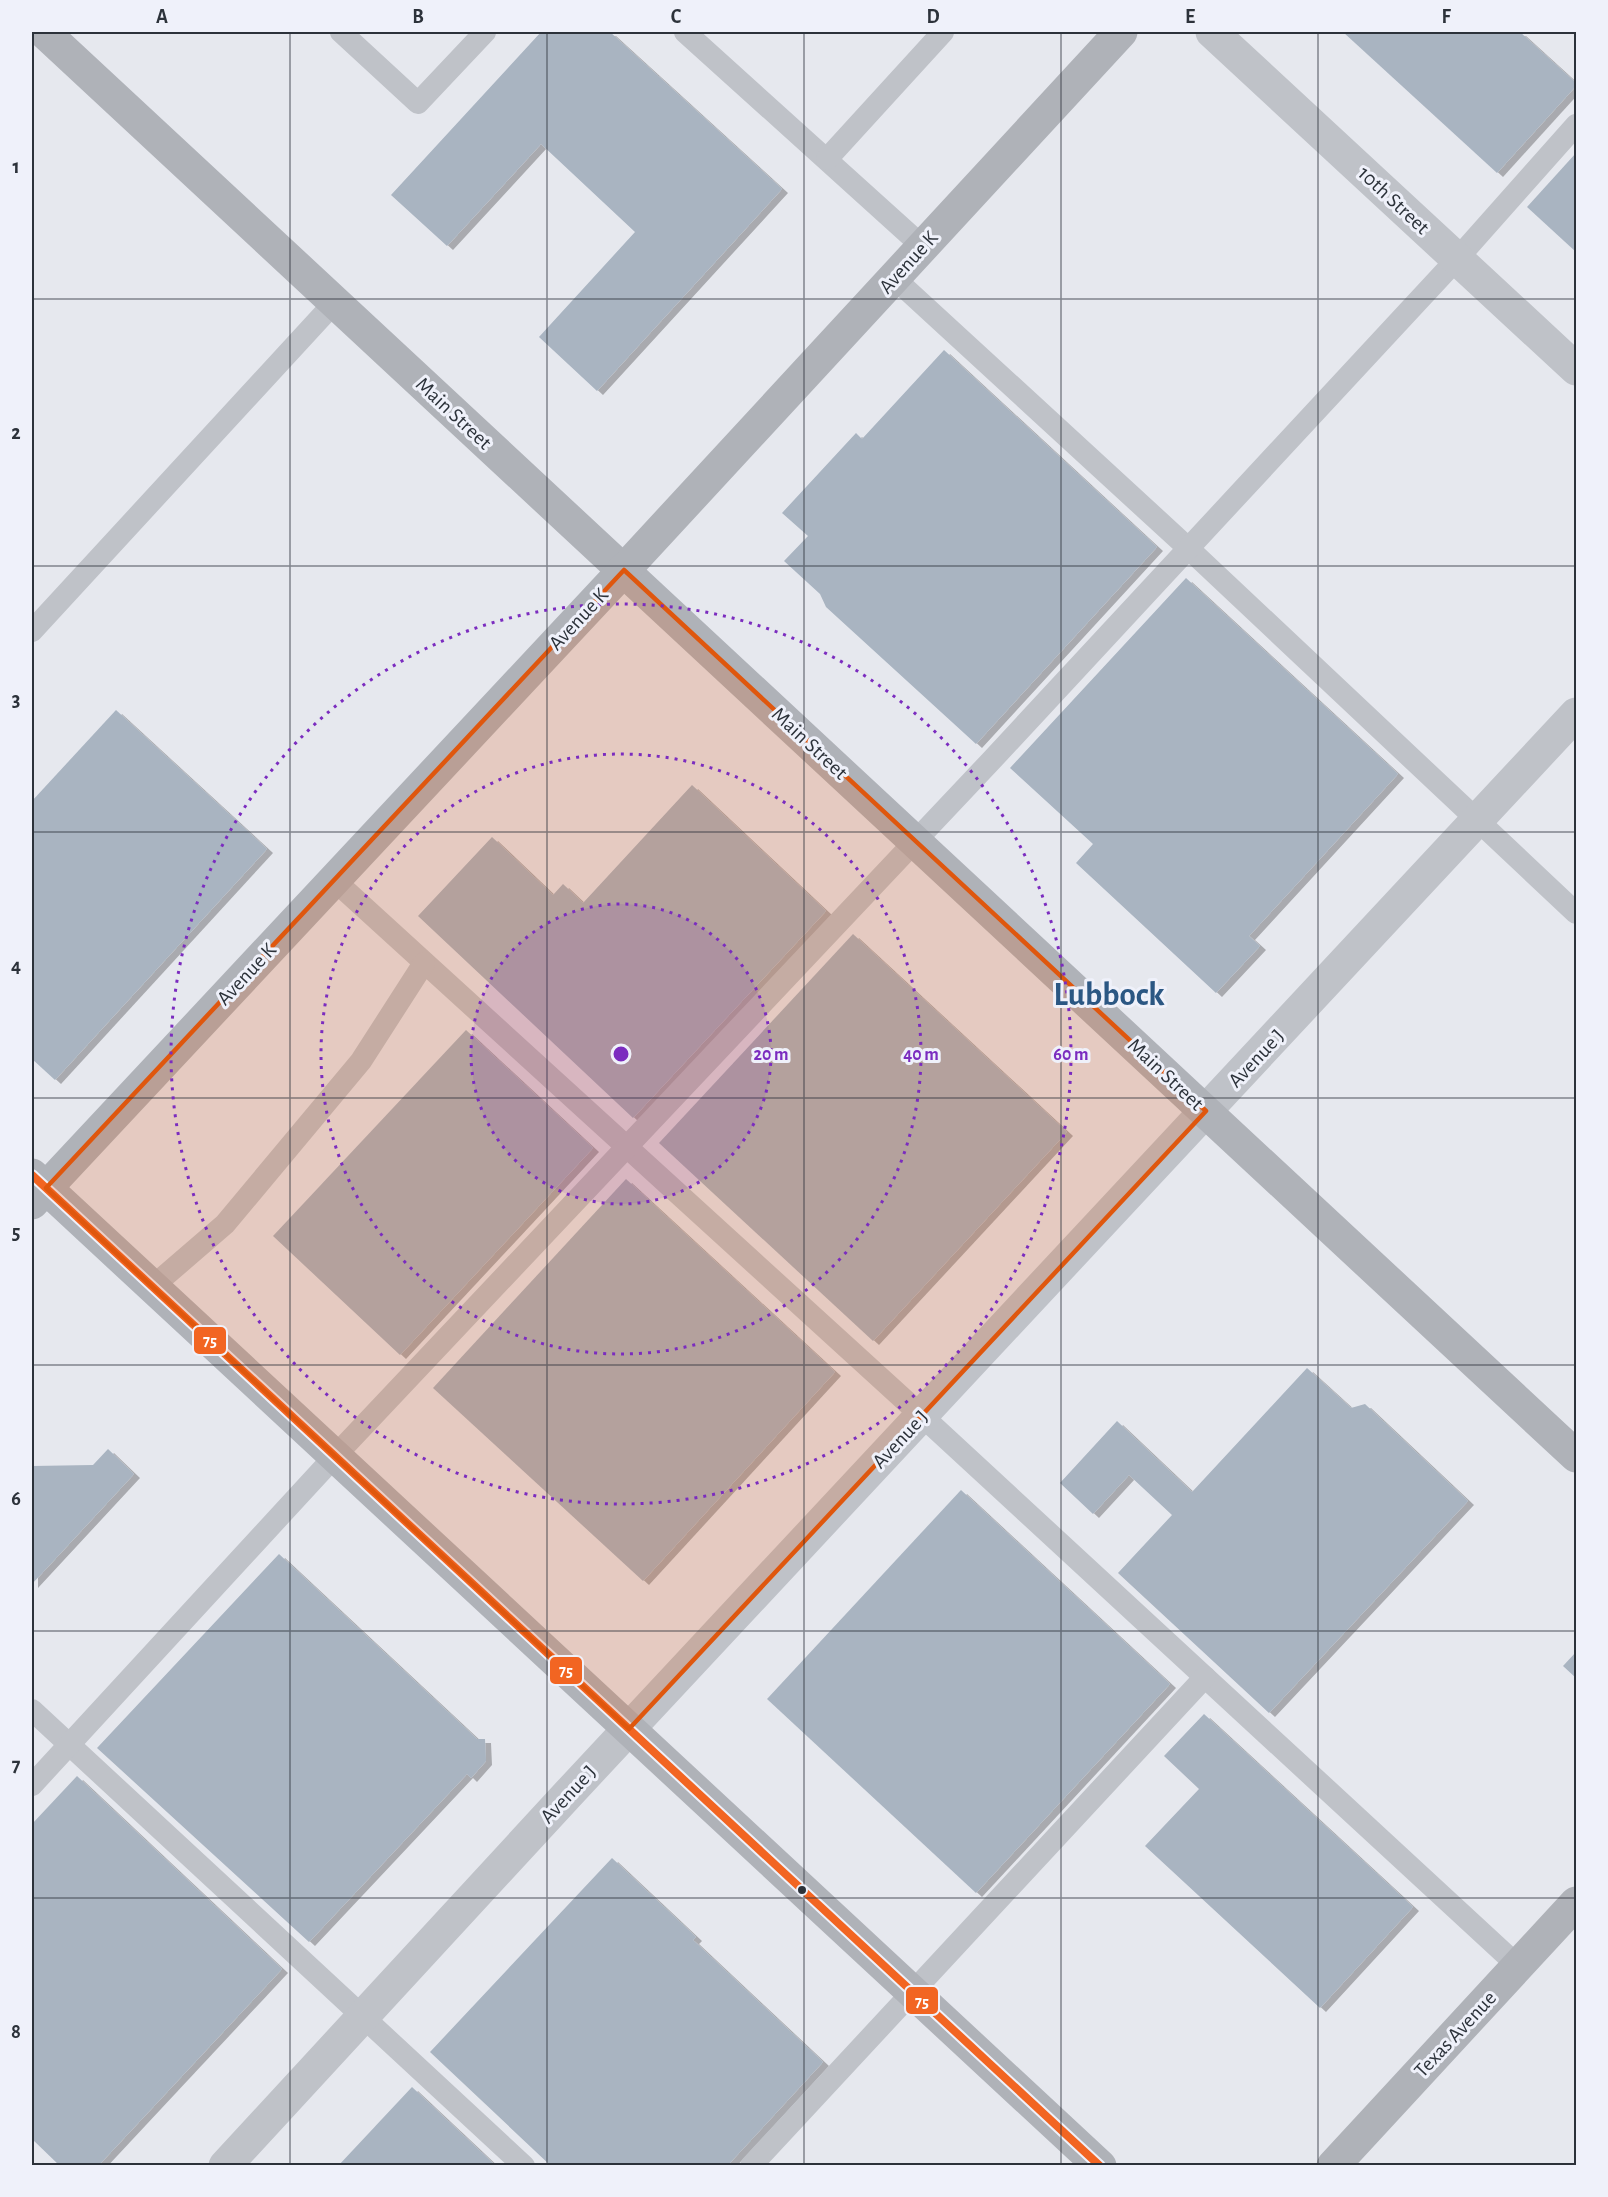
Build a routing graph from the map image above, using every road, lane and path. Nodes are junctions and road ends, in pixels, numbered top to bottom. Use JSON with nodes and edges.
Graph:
{"nodes":[{"id":1,"x":341,"y":32,"type":"edge"},
{"id":2,"x":485,"y":32,"type":"edge"},
{"id":3,"x":685,"y":32,"type":"edge"},
{"id":4,"x":943,"y":32,"type":"edge"},
{"id":5,"x":1121,"y":32,"type":"edge"},
{"id":6,"x":1212,"y":32,"type":"edge"},
{"id":7,"x":43,"y":38,"type":"edge"},
{"id":8,"x":1576,"y":125,"type":"edge"},
{"id":9,"x":827,"y":159,"type":"junction"},
{"id":10,"x":922,"y":246,"type":"junction"},
{"id":11,"x":1457,"y":259,"type":"junction"},
{"id":12,"x":894,"y":278,"type":"junction"},
{"id":13,"x":335,"y":302,"type":"junction"},
{"id":14,"x":1576,"y":369,"type":"edge"},
{"id":15,"x":1188,"y":548,"type":"junction"},
{"id":16,"x":624,"y":570,"type":"junction"},
{"id":17,"x":32,"y":632,"type":"edge"},
{"id":18,"x":1576,"y":714,"type":"edge"},
{"id":19,"x":1477,"y":820,"type":"junction"},
{"id":20,"x":916,"y":842,"type":"junction"},
{"id":21,"x":334,"y":880,"type":"junction"},
{"id":22,"x":1576,"y":913,"type":"edge"},
{"id":23,"x":424,"y":963,"type":"junction"},
{"id":24,"x":1206,"y":1111,"type":"junction"},
{"id":25,"x":626,"y":1148,"type":"junction"},
{"id":26,"x":36,"y":1189,"type":"edge"},
{"id":27,"x":152,"y":1287,"type":"junction"},
{"id":28,"x":921,"y":1415,"type":"junction"},
{"id":29,"x":335,"y":1456,"type":"junction"},
{"id":30,"x":1576,"y":1456,"type":"edge"},
{"id":31,"x":1205,"y":1677,"type":"junction"},
{"id":32,"x":32,"y":1710,"type":"edge"},
{"id":33,"x":629,"y":1729,"type":"junction"},
{"id":34,"x":69,"y":1745,"type":"junction"},
{"id":35,"x":32,"y":1785,"type":"edge"},
{"id":36,"x":1576,"y":1903,"type":"edge"},
{"id":37,"x":1518,"y":1966,"type":"junction"},
{"id":38,"x":913,"y":1992,"type":"junction"},
{"id":39,"x":363,"y":2016,"type":"junction"},
{"id":40,"x":225,"y":2166,"type":"edge"},
{"id":41,"x":525,"y":2166,"type":"edge"},
{"id":42,"x":751,"y":2166,"type":"edge"},
{"id":43,"x":1100,"y":2166,"type":"edge"},
{"id":44,"x":1333,"y":2166,"type":"edge"}],
"edges":[{"from":1,"to":2,"type":"lane"},
{"from":3,"to":9,"type":"lane"},
{"from":4,"to":9,"type":"lane"},
{"from":5,"to":10,"type":"main road","name":"Avenue K"},
{"from":6,"to":11,"type":"street","name":"10th Street"},
{"from":7,"to":13,"type":"main road","name":"Main Street"},
{"from":8,"to":11,"type":"lane"},
{"from":9,"to":10,"type":"lane"},
{"from":10,"to":12,"type":"main road","name":"Avenue K"},
{"from":11,"to":14,"type":"street","name":"10th Street"},
{"from":11,"to":15,"type":"lane"},
{"from":12,"to":15,"type":"lane"},
{"from":12,"to":16,"type":"main road","name":"Avenue K"},
{"from":13,"to":16,"type":"main road","name":"Main Street"},
{"from":13,"to":17,"type":"lane"},
{"from":15,"to":19,"type":"lane"},
{"from":15,"to":20,"type":"lane"},
{"from":16,"to":20,"type":"main road","name":"Main Street"},
{"from":16,"to":21,"type":"main road","name":"Avenue K"},
{"from":18,"to":19,"type":"street","name":"Avenue J"},
{"from":19,"to":22,"type":"lane"},
{"from":19,"to":24,"type":"street","name":"Avenue J"},
{"from":20,"to":24,"type":"main road","name":"Main Street"},
{"from":20,"to":25,"type":"lane"},
{"from":21,"to":23,"type":"lane"},
{"from":21,"to":26,"type":"main road","name":"Avenue K"},
{"from":23,"to":25,"type":"lane"},
{"from":23,"to":27,"type":"lane"},
{"from":24,"to":28,"type":"street","name":"Avenue J"},
{"from":24,"to":30,"type":"main road","name":"Main Street"},
{"from":25,"to":28,"type":"lane"},
{"from":25,"to":29,"type":"lane"},
{"from":26,"to":27,"type":"main road"},
{"from":27,"to":29,"type":"main road"},
{"from":28,"to":31,"type":"lane"},
{"from":28,"to":33,"type":"street","name":"Avenue J"},
{"from":29,"to":33,"type":"main road"},
{"from":29,"to":34,"type":"lane"},
{"from":31,"to":37,"type":"lane"},
{"from":31,"to":38,"type":"lane"},
{"from":32,"to":34,"type":"lane"},
{"from":33,"to":38,"type":"main road"},
{"from":33,"to":39,"type":"street","name":"Avenue J"},
{"from":34,"to":35,"type":"lane"},
{"from":34,"to":39,"type":"lane"},
{"from":36,"to":37,"type":"main road","name":"Texas Avenue"},
{"from":37,"to":44,"type":"main road","name":"Texas Avenue"},
{"from":38,"to":42,"type":"lane"},
{"from":38,"to":43,"type":"main road"},
{"from":39,"to":40,"type":"street","name":"Avenue J"},
{"from":39,"to":41,"type":"lane"}]}
